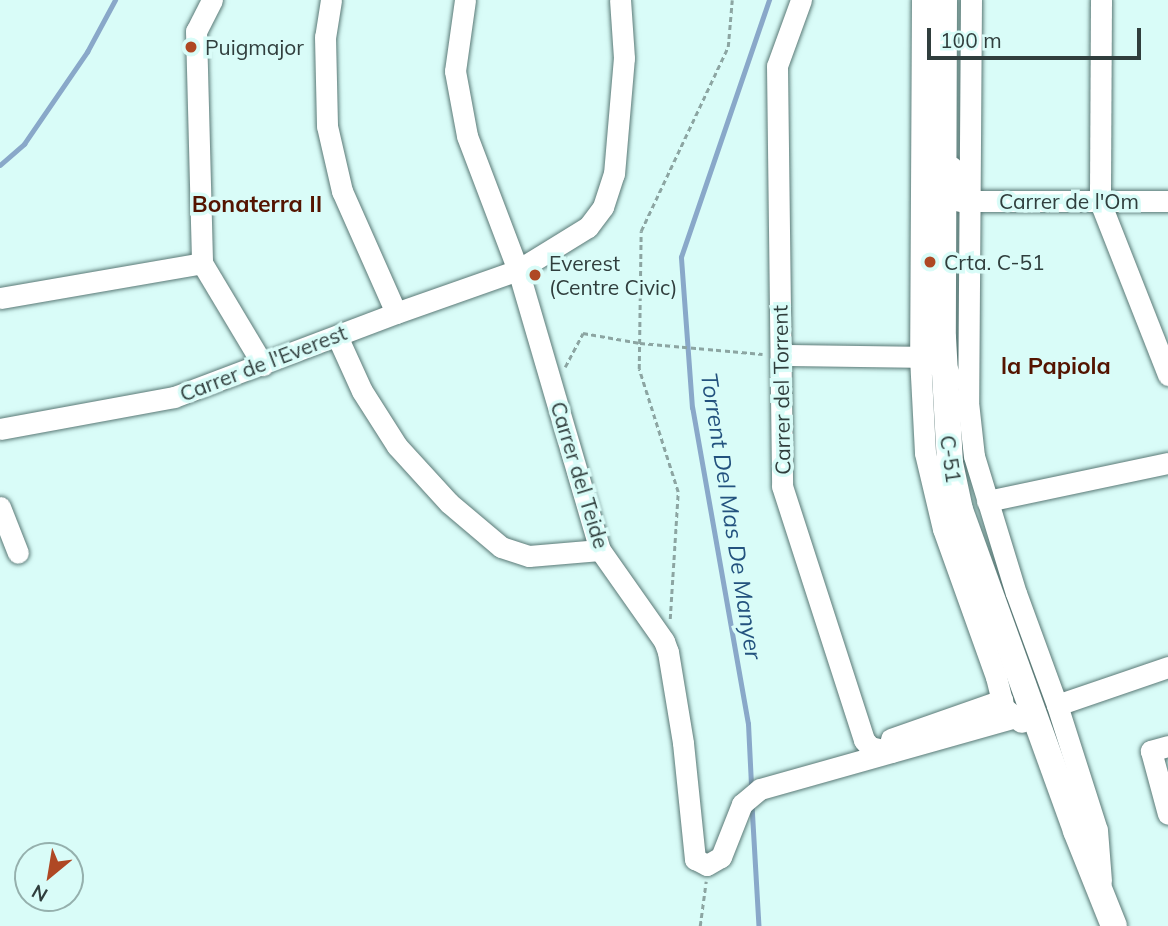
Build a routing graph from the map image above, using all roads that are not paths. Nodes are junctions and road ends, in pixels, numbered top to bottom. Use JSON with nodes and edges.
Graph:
{"nodes":[{"id":1,"x":212,"y":0,"type":"edge"},
{"id":2,"x":331,"y":0,"type":"edge"},
{"id":3,"x":466,"y":0,"type":"edge"},
{"id":4,"x":620,"y":0,"type":"edge"},
{"id":5,"x":801,"y":0,"type":"edge"},
{"id":6,"x":922,"y":0,"type":"edge"},
{"id":7,"x":944,"y":0,"type":"edge"},
{"id":8,"x":956,"y":0,"type":"edge"},
{"id":9,"x":971,"y":0,"type":"edge"},
{"id":10,"x":1101,"y":0,"type":"edge"},
{"id":11,"x":1168,"y":201,"type":"edge"},
{"id":12,"x":1100,"y":202,"type":"junction"},
{"id":13,"x":957,"y":204,"type":"junction"},
{"id":14,"x":202,"y":263,"type":"junction"},
{"id":15,"x":518,"y":270,"type":"junction"},
{"id":16,"x":0,"y":298,"type":"edge"},
{"id":17,"x":396,"y":313,"type":"junction"},
{"id":18,"x":337,"y":336,"type":"junction"},
{"id":19,"x":780,"y":355,"type":"junction"},
{"id":20,"x":932,"y":361,"type":"junction"},
{"id":21,"x":263,"y":365,"type":"junction"},
{"id":22,"x":1168,"y":375,"type":"edge"},
{"id":23,"x":0,"y":429,"type":"edge"},
{"id":24,"x":1168,"y":463,"type":"edge"},
{"id":25,"x":978,"y":496,"type":"junction"},
{"id":26,"x":0,"y":507,"type":"edge"},
{"id":27,"x":994,"y":548,"type":"junction"},
{"id":28,"x":600,"y":550,"type":"junction"},
{"id":29,"x":18,"y":553,"type":"dead end"},
{"id":30,"x":1007,"y":623,"type":"junction"},
{"id":31,"x":1168,"y":667,"type":"edge"},
{"id":32,"x":996,"y":677,"type":"junction"},
{"id":33,"x":1058,"y":705,"type":"junction"},
{"id":34,"x":1014,"y":706,"type":"junction"},
{"id":35,"x":1168,"y":746,"type":"edge"},
{"id":36,"x":871,"y":750,"type":"junction"},
{"id":37,"x":1168,"y":814,"type":"edge"},
{"id":38,"x":1102,"y":892,"type":"junction"},
{"id":39,"x":1114,"y":926,"type":"edge"}],
"edges":[{"from":1,"to":14,"type":"street"},
{"from":2,"to":17,"type":"street"},
{"from":3,"to":15,"type":"street","name":"Carrer del Teide"},
{"from":4,"to":15,"type":"street","name":"Carrer de l'Everest"},
{"from":5,"to":19,"type":"street","name":"Carrer del Torrent"},
{"from":6,"to":20,"type":"street"},
{"from":7,"to":13,"type":"main road"},
{"from":8,"to":13,"type":"main road","name":"C-51"},
{"from":9,"to":13,"type":"street"},
{"from":10,"to":12,"type":"street"},
{"from":11,"to":12,"type":"street","name":"Carrer de l'Om"},
{"from":12,"to":13,"type":"street","name":"Carrer de l'Om"},
{"from":12,"to":22,"type":"street"},
{"from":13,"to":20,"type":"main road","name":"C-51"},
{"from":13,"to":25,"type":"main road","name":"C-51"},
{"from":14,"to":16,"type":"street"},
{"from":14,"to":21,"type":"street"},
{"from":15,"to":17,"type":"street","name":"Carrer de l'Everest"},
{"from":15,"to":28,"type":"street","name":"Carrer del Teide"},
{"from":17,"to":18,"type":"street","name":"Carrer de l'Everest"},
{"from":18,"to":21,"type":"street","name":"Carrer de l'Everest"},
{"from":18,"to":28,"type":"street"},
{"from":19,"to":20,"type":"street"},
{"from":19,"to":36,"type":"street","name":"Carrer del Torrent"},
{"from":20,"to":25,"type":"main road"},
{"from":20,"to":30,"type":"main road","name":"C-51"},
{"from":20,"to":32,"type":"street"},
{"from":21,"to":23,"type":"street","name":"Carrer de l'Everest"},
{"from":24,"to":25,"type":"street"},
{"from":25,"to":27,"type":"main road","name":"C-51"},
{"from":26,"to":29,"type":"street"},
{"from":27,"to":30,"type":"main road","name":"C-51"},
{"from":27,"to":33,"type":"street"},
{"from":28,"to":36,"type":"street","name":"Carrer del Teide"},
{"from":30,"to":32,"type":"street"},
{"from":30,"to":34,"type":"main road","name":"C-51"},
{"from":30,"to":38,"type":"main road","name":"C-51"},
{"from":31,"to":33,"type":"street"},
{"from":32,"to":34,"type":"street"},
{"from":33,"to":38,"type":"street"},
{"from":34,"to":36,"type":"street"},
{"from":34,"to":38,"type":"main road","name":"C-51"},
{"from":35,"to":37,"type":"street"},
{"from":38,"to":39,"type":"main road","name":"C-51"}]}
